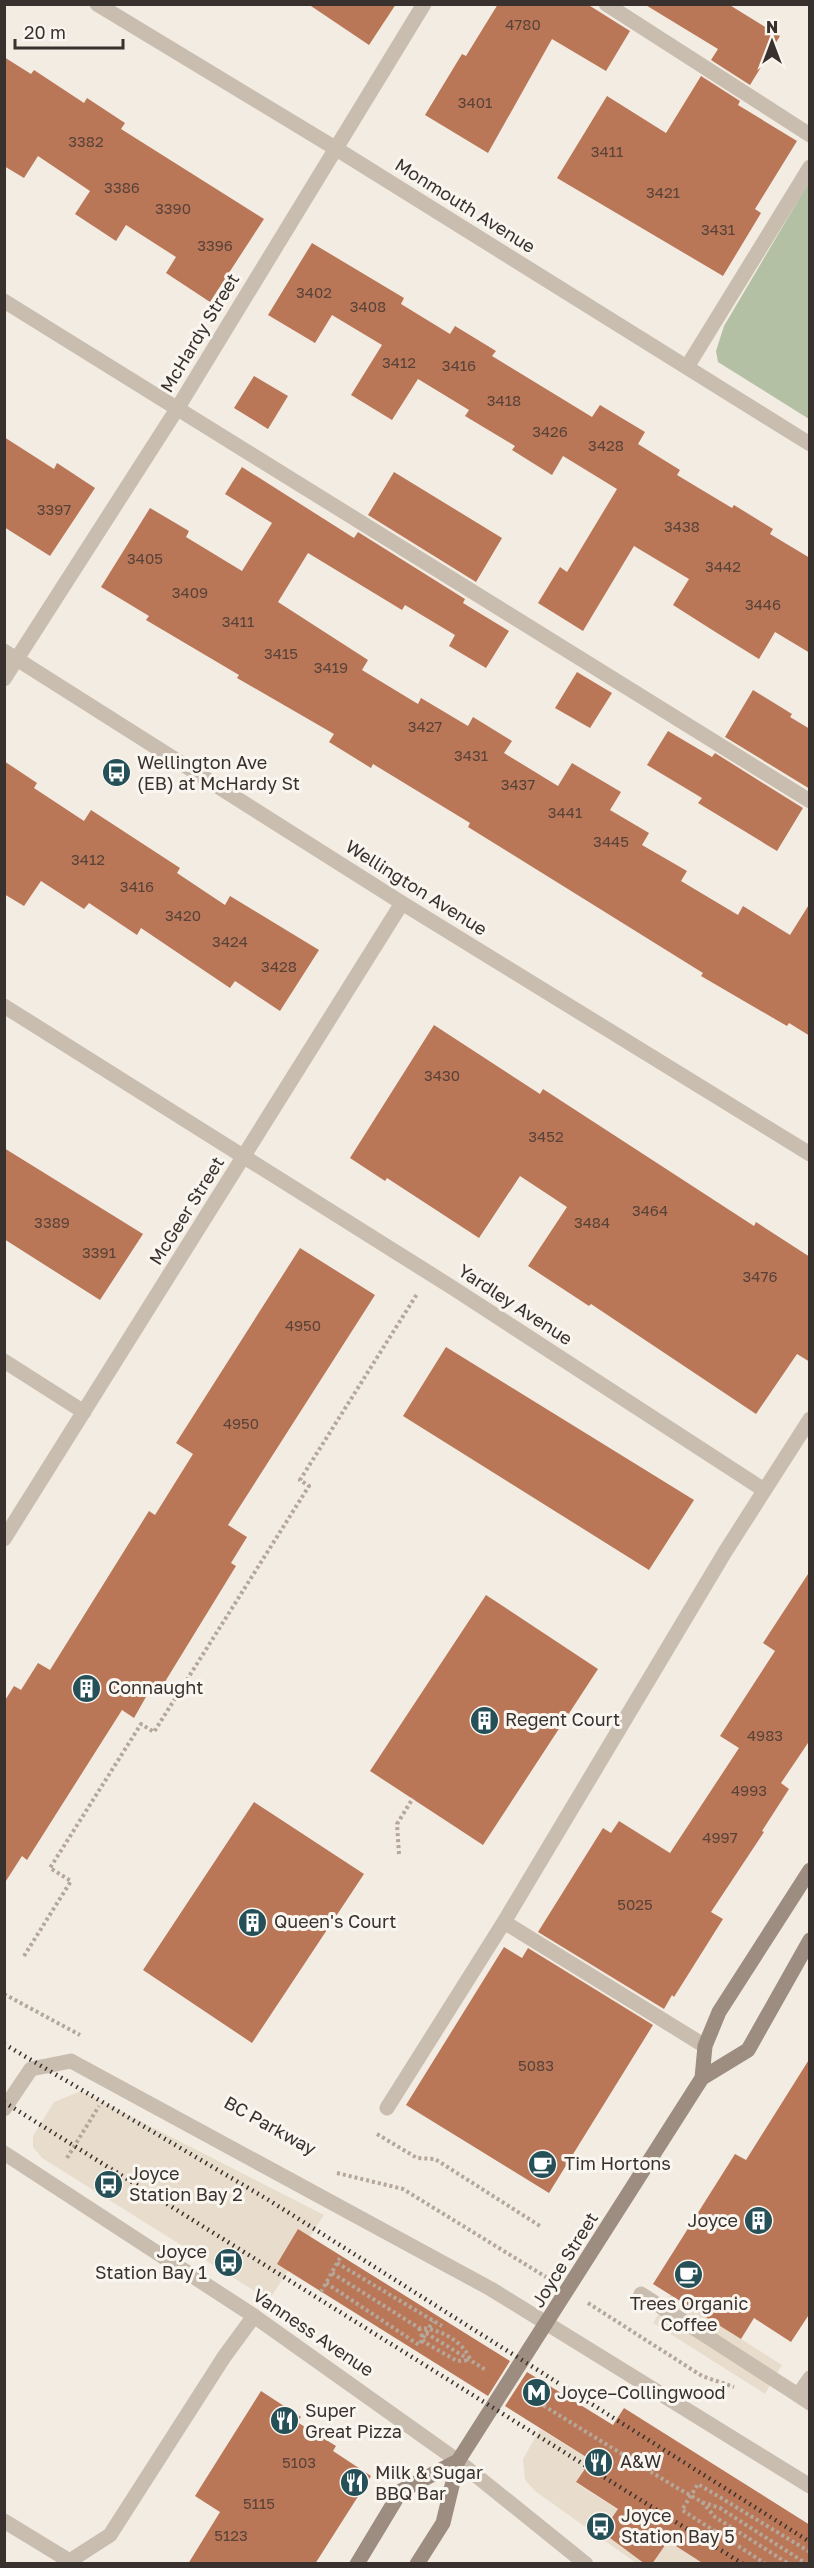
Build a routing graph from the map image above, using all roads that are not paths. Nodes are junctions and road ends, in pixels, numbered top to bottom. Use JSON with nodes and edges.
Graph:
{"nodes":[{"id":1,"x":97,"y":4,"type":"edge"},
{"id":2,"x":424,"y":4,"type":"edge"},
{"id":3,"x":606,"y":4,"type":"edge"},
{"id":4,"x":810,"y":135,"type":"edge"},
{"id":5,"x":335,"y":148,"type":"junction"},
{"id":6,"x":810,"y":167,"type":"edge"},
{"id":7,"x":4,"y":300,"type":"edge"},
{"id":8,"x":687,"y":367,"type":"junction"},
{"id":9,"x":177,"y":410,"type":"junction"},
{"id":10,"x":810,"y":444,"type":"edge"},
{"id":11,"x":11,"y":655,"type":"edge"},
{"id":12,"x":4,"y":679,"type":"edge"},
{"id":13,"x":810,"y":801,"type":"edge"},
{"id":14,"x":402,"y":903,"type":"junction"},
{"id":15,"x":4,"y":1006,"type":"edge"},
{"id":16,"x":810,"y":1154,"type":"edge"},
{"id":17,"x":244,"y":1155,"type":"junction"},
{"id":18,"x":4,"y":1361,"type":"edge"},
{"id":19,"x":84,"y":1412,"type":"junction"},
{"id":20,"x":810,"y":1419,"type":"edge"},
{"id":21,"x":764,"y":1490,"type":"junction"},
{"id":22,"x":4,"y":1539,"type":"edge"},
{"id":23,"x":810,"y":1870,"type":"edge"},
{"id":24,"x":504,"y":1922,"type":"junction"},
{"id":25,"x":810,"y":1940,"type":"edge"},
{"id":26,"x":705,"y":2046,"type":"junction"},
{"id":27,"x":702,"y":2078,"type":"junction"},
{"id":28,"x":387,"y":2108,"type":"road end"},
{"id":29,"x":4,"y":2109,"type":"edge"},
{"id":30,"x":4,"y":2153,"type":"edge"},
{"id":31,"x":641,"y":2294,"type":"dead end"},
{"id":32,"x":254,"y":2316,"type":"junction"},
{"id":33,"x":546,"y":2325,"type":"junction"},
{"id":34,"x":810,"y":2378,"type":"edge"},
{"id":35,"x":804,"y":2399,"type":"edge"},
{"id":36,"x":458,"y":2461,"type":"junction"},
{"id":37,"x":810,"y":2486,"type":"edge"},
{"id":38,"x":4,"y":2521,"type":"edge"},
{"id":39,"x":67,"y":2562,"type":"edge"},
{"id":40,"x":357,"y":2564,"type":"edge"},
{"id":41,"x":417,"y":2564,"type":"edge"},
{"id":42,"x":585,"y":2564,"type":"edge"}],
"edges":[{"from":1,"to":5,"type":"street","name":"Monmouth Avenue"},
{"from":2,"to":5,"type":"street","name":"McHardy Street"},
{"from":3,"to":4,"type":"street"},
{"from":5,"to":8,"type":"street","name":"Monmouth Avenue"},
{"from":5,"to":9,"type":"street","name":"McHardy Street"},
{"from":6,"to":8,"type":"street"},
{"from":7,"to":9,"type":"street"},
{"from":8,"to":10,"type":"street","name":"Monmouth Avenue"},
{"from":9,"to":11,"type":"street","name":"McHardy Street"},
{"from":9,"to":13,"type":"street"},
{"from":11,"to":12,"type":"street","name":"McHardy Street"},
{"from":11,"to":14,"type":"street","name":"Wellington Avenue"},
{"from":14,"to":16,"type":"street","name":"Wellington Avenue"},
{"from":14,"to":17,"type":"street","name":"McGeer Street"},
{"from":15,"to":17,"type":"street","name":"Yardley Avenue"},
{"from":17,"to":19,"type":"street","name":"McGeer Street"},
{"from":17,"to":21,"type":"street","name":"Yardley Avenue"},
{"from":18,"to":19,"type":"street"},
{"from":19,"to":22,"type":"street","name":"McGeer Street"},
{"from":20,"to":21,"type":"street"},
{"from":21,"to":24,"type":"street"},
{"from":23,"to":26,"type":"main road","name":"Joyce Street"},
{"from":24,"to":26,"type":"street"},
{"from":24,"to":28,"type":"street"},
{"from":25,"to":27,"type":"main road","name":"Joyce Street"},
{"from":26,"to":27,"type":"main road","name":"Joyce Street"},
{"from":27,"to":33,"type":"main road","name":"Joyce Street"},
{"from":29,"to":33,"type":"street"},
{"from":30,"to":32,"type":"street","name":"Vanness Avenue"},
{"from":31,"to":35,"type":"street"},
{"from":32,"to":36,"type":"street","name":"Vanness Avenue"},
{"from":32,"to":39,"type":"street"},
{"from":33,"to":36,"type":"main road","name":"Joyce Street"},
{"from":33,"to":37,"type":"street"},
{"from":34,"to":35,"type":"street"},
{"from":36,"to":40,"type":"main road","name":"Joyce Street"},
{"from":36,"to":41,"type":"main road","name":"Joyce Street"},
{"from":36,"to":42,"type":"street","name":"Vanness Avenue"},
{"from":38,"to":39,"type":"street"}]}
